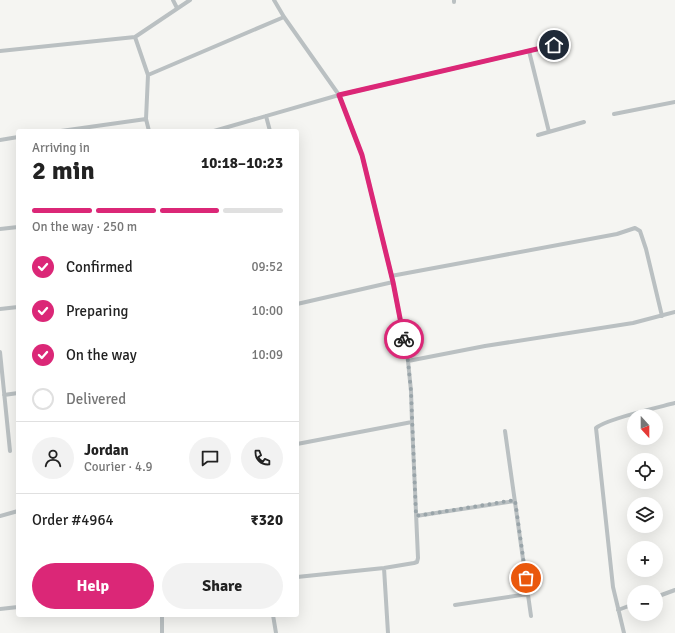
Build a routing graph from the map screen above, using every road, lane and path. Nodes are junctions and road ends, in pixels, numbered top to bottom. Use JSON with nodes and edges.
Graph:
{"nodes":[{"id":1,"x":173,"y":0,"type":"edge"},
{"id":2,"x":190,"y":0,"type":"edge"},
{"id":3,"x":274,"y":0,"type":"edge"},
{"id":4,"x":177,"y":8,"type":"junction"},
{"id":5,"x":284,"y":17,"type":"junction"},
{"id":6,"x":135,"y":38,"type":"junction"},
{"id":7,"x":567,"y":42,"type":"dead end"},
{"id":8,"x":0,"y":51,"type":"edge"},
{"id":9,"x":529,"y":51,"type":"junction"},
{"id":10,"x":148,"y":75,"type":"junction"},
{"id":11,"x":339,"y":95,"type":"junction"},
{"id":12,"x":675,"y":102,"type":"edge"},
{"id":13,"x":614,"y":114,"type":"dead end"},
{"id":14,"x":266,"y":116,"type":"junction"},
{"id":15,"x":146,"y":119,"type":"junction"},
{"id":16,"x":584,"y":122,"type":"dead end"},
{"id":17,"x":75,"y":129,"type":"edge"},
{"id":18,"x":148,"y":129,"type":"edge"},
{"id":19,"x":221,"y":129,"type":"edge"},
{"id":20,"x":269,"y":129,"type":"edge"},
{"id":21,"x":549,"y":132,"type":"junction"},
{"id":22,"x":538,"y":135,"type":"dead end"},
{"id":23,"x":16,"y":137,"type":"edge"},
{"id":24,"x":0,"y":140,"type":"edge"},
{"id":25,"x":16,"y":227,"type":"edge"},
{"id":26,"x":0,"y":229,"type":"edge"},
{"id":27,"x":391,"y":276,"type":"junction"},
{"id":28,"x":393,"y":282,"type":"junction"},
{"id":29,"x":299,"y":304,"type":"edge"},
{"id":30,"x":16,"y":307,"type":"edge"},
{"id":31,"x":0,"y":309,"type":"edge"},
{"id":32,"x":675,"y":312,"type":"edge"},
{"id":33,"x":662,"y":316,"type":"junction"},
{"id":34,"x":0,"y":352,"type":"edge"},
{"id":35,"x":408,"y":361,"type":"junction"},
{"id":36,"x":16,"y":393,"type":"edge"},
{"id":37,"x":4,"y":395,"type":"junction"},
{"id":38,"x":675,"y":404,"type":"edge"},
{"id":39,"x":412,"y":422,"type":"junction"},
{"id":40,"x":505,"y":431,"type":"dead end"},
{"id":41,"x":299,"y":444,"type":"edge"},
{"id":42,"x":10,"y":451,"type":"dead end"},
{"id":43,"x":515,"y":500,"type":"junction"},
{"id":44,"x":16,"y":512,"type":"edge"},
{"id":45,"x":0,"y":516,"type":"edge"},
{"id":46,"x":416,"y":516,"type":"junction"},
{"id":47,"x":384,"y":568,"type":"junction"},
{"id":48,"x":299,"y":577,"type":"edge"},
{"id":49,"x":675,"y":590,"type":"edge"},
{"id":50,"x":528,"y":594,"type":"junction"},
{"id":51,"x":663,"y":594,"type":"edge"},
{"id":52,"x":455,"y":605,"type":"dead end"},
{"id":53,"x":16,"y":607,"type":"edge"},
{"id":54,"x":627,"y":607,"type":"edge"},
{"id":55,"x":0,"y":609,"type":"edge"},
{"id":56,"x":618,"y":610,"type":"junction"},
{"id":57,"x":531,"y":616,"type":"dead end"},
{"id":58,"x":162,"y":617,"type":"edge"},
{"id":59,"x":273,"y":617,"type":"edge"},
{"id":60,"x":162,"y":633,"type":"edge"},
{"id":61,"x":276,"y":633,"type":"edge"},
{"id":62,"x":388,"y":633,"type":"edge"},
{"id":63,"x":624,"y":633,"type":"edge"}],
"edges":[{"from":1,"to":4,"type":"street"},
{"from":2,"to":4,"type":"street"},
{"from":3,"to":5,"type":"street"},
{"from":4,"to":6,"type":"street"},
{"from":5,"to":10,"type":"street"},
{"from":5,"to":11,"type":"street"},
{"from":6,"to":8,"type":"street"},
{"from":6,"to":10,"type":"street"},
{"from":7,"to":9,"type":"street"},
{"from":9,"to":11,"type":"street"},
{"from":9,"to":21,"type":"street"},
{"from":10,"to":15,"type":"street"},
{"from":11,"to":14,"type":"street"},
{"from":11,"to":27,"type":"street"},
{"from":12,"to":13,"type":"street"},
{"from":14,"to":19,"type":"street"},
{"from":14,"to":20,"type":"street"},
{"from":15,"to":17,"type":"street"},
{"from":15,"to":18,"type":"street"},
{"from":16,"to":21,"type":"street"},
{"from":21,"to":22,"type":"street"},
{"from":23,"to":24,"type":"street"},
{"from":25,"to":26,"type":"street"},
{"from":27,"to":28,"type":"street"},
{"from":27,"to":33,"type":"street"},
{"from":28,"to":29,"type":"street"},
{"from":28,"to":35,"type":"street"},
{"from":30,"to":31,"type":"street"},
{"from":32,"to":33,"type":"street"},
{"from":33,"to":35,"type":"street"},
{"from":34,"to":37,"type":"street"},
{"from":35,"to":39,"type":"street"},
{"from":36,"to":37,"type":"street"},
{"from":37,"to":42,"type":"street"},
{"from":38,"to":56,"type":"street"},
{"from":39,"to":41,"type":"street"},
{"from":39,"to":46,"type":"street"},
{"from":40,"to":43,"type":"street"},
{"from":43,"to":46,"type":"street"},
{"from":43,"to":50,"type":"street"},
{"from":44,"to":45,"type":"street"},
{"from":46,"to":47,"type":"street"},
{"from":47,"to":48,"type":"street"},
{"from":47,"to":62,"type":"street"},
{"from":49,"to":51,"type":"street"},
{"from":50,"to":52,"type":"street"},
{"from":50,"to":57,"type":"street"},
{"from":53,"to":55,"type":"street"},
{"from":54,"to":56,"type":"street"},
{"from":56,"to":63,"type":"street"},
{"from":58,"to":60,"type":"street"},
{"from":59,"to":61,"type":"street"}]}
